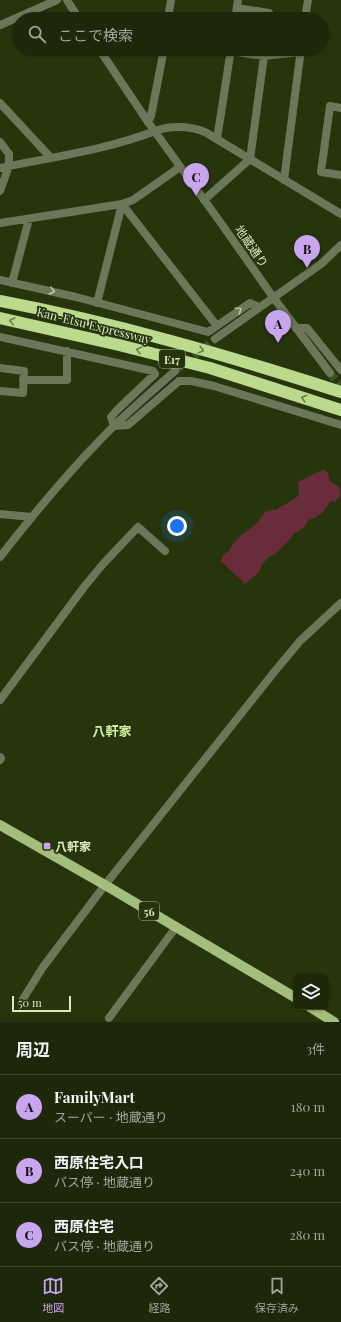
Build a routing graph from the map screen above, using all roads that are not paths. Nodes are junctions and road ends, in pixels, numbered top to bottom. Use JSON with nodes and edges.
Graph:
{"nodes":[{"id":1,"x":57,"y":0,"type":"edge"},
{"id":2,"x":67,"y":0,"type":"edge"},
{"id":3,"x":171,"y":0,"type":"edge"},
{"id":4,"x":308,"y":0,"type":"edge"},
{"id":5,"x":238,"y":4,"type":"edge"},
{"id":6,"x":30,"y":12,"type":"edge"},
{"id":7,"x":75,"y":12,"type":"edge"},
{"id":8,"x":169,"y":12,"type":"edge"},
{"id":9,"x":266,"y":12,"type":"edge"},
{"id":10,"x":306,"y":12,"type":"edge"},
{"id":11,"x":12,"y":20,"type":"edge"},
{"id":12,"x":0,"y":25,"type":"edge"},
{"id":13,"x":104,"y":56,"type":"edge"},
{"id":14,"x":163,"y":56,"type":"edge"},
{"id":15,"x":230,"y":56,"type":"edge"},
{"id":16,"x":264,"y":56,"type":"edge"},
{"id":17,"x":299,"y":56,"type":"edge"},
{"id":18,"x":0,"y":104,"type":"edge"},
{"id":19,"x":341,"y":108,"type":"edge"},
{"id":20,"x":148,"y":122,"type":"junction"},
{"id":21,"x":155,"y":131,"type":"junction"},
{"id":22,"x":217,"y":138,"type":"junction"},
{"id":23,"x":0,"y":142,"type":"edge"},
{"id":24,"x":51,"y":158,"type":"junction"},
{"id":25,"x":250,"y":159,"type":"junction"},
{"id":26,"x":9,"y":166,"type":"junction"},
{"id":27,"x":180,"y":167,"type":"junction"},
{"id":28,"x":0,"y":168,"type":"edge"},
{"id":29,"x":341,"y":175,"type":"edge"},
{"id":30,"x":284,"y":180,"type":"junction"},
{"id":31,"x":0,"y":191,"type":"edge"},
{"id":32,"x":204,"y":200,"type":"junction"},
{"id":33,"x":122,"y":204,"type":"junction"},
{"id":34,"x":341,"y":214,"type":"edge"},
{"id":35,"x":29,"y":218,"type":"junction"},
{"id":36,"x":0,"y":223,"type":"edge"},
{"id":37,"x":341,"y":246,"type":"edge"},
{"id":38,"x":0,"y":280,"type":"edge"},
{"id":39,"x":12,"y":282,"type":"junction"},
{"id":40,"x":273,"y":297,"type":"junction"},
{"id":41,"x":0,"y":301,"type":"edge"},
{"id":42,"x":97,"y":303,"type":"junction"},
{"id":43,"x":258,"y":308,"type":"junction"},
{"id":44,"x":0,"y":318,"type":"edge"},
{"id":45,"x":217,"y":326,"type":"junction"},
{"id":46,"x":296,"y":328,"type":"junction"},
{"id":47,"x":0,"y":337,"type":"edge"},
{"id":48,"x":215,"y":339,"type":"tunnel mouth"},
{"id":49,"x":67,"y":351,"type":"junction"},
{"id":50,"x":0,"y":368,"type":"edge"},
{"id":51,"x":341,"y":370,"type":"edge"},
{"id":52,"x":175,"y":371,"type":"tunnel mouth"},
{"id":53,"x":330,"y":373,"type":"tunnel mouth"},
{"id":54,"x":23,"y":380,"type":"junction"},
{"id":55,"x":0,"y":391,"type":"edge"},
{"id":56,"x":341,"y":392,"type":"edge"},
{"id":57,"x":341,"y":410,"type":"edge"},
{"id":58,"x":341,"y":425,"type":"edge"},
{"id":59,"x":114,"y":426,"type":"junction"},
{"id":60,"x":0,"y":514,"type":"edge"},
{"id":61,"x":32,"y":517,"type":"junction"},
{"id":62,"x":165,"y":551,"type":"dead end"},
{"id":63,"x":0,"y":557,"type":"edge"},
{"id":64,"x":341,"y":604,"type":"edge"},
{"id":65,"x":0,"y":700,"type":"edge"},
{"id":66,"x":0,"y":825,"type":"edge"},
{"id":67,"x":105,"y":885,"type":"junction"},
{"id":68,"x":176,"y":927,"type":"junction"},
{"id":69,"x":293,"y":996,"type":"edge"},
{"id":70,"x":23,"y":998,"type":"dead end"},
{"id":71,"x":315,"y":1010,"type":"edge"},
{"id":72,"x":109,"y":1018,"type":"dead end"},
{"id":73,"x":334,"y":1022,"type":"edge"}],
"edges":[{"from":1,"to":6,"type":"street"},
{"from":2,"to":7,"type":"street"},
{"from":3,"to":8,"type":"street"},
{"from":4,"to":10,"type":"street"},
{"from":5,"to":9,"type":"street"},
{"from":11,"to":12,"type":"street"},
{"from":13,"to":20,"type":"street","name":"地蔵通り"},
{"from":14,"to":20,"type":"street"},
{"from":15,"to":22,"type":"street"},
{"from":16,"to":25,"type":"street"},
{"from":17,"to":30,"type":"street"},
{"from":18,"to":24,"type":"street"},
{"from":19,"to":29,"type":"street"},
{"from":20,"to":21,"type":"street","name":"地蔵通り"},
{"from":21,"to":22,"type":"street"},
{"from":21,"to":24,"type":"street"},
{"from":21,"to":27,"type":"street","name":"地蔵通り"},
{"from":22,"to":25,"type":"street"},
{"from":23,"to":26,"type":"street"},
{"from":24,"to":26,"type":"street"},
{"from":25,"to":30,"type":"street"},
{"from":25,"to":32,"type":"street"},
{"from":26,"to":28,"type":"street"},
{"from":26,"to":31,"type":"street"},
{"from":27,"to":32,"type":"street","name":"地蔵通り"},
{"from":27,"to":33,"type":"street"},
{"from":30,"to":34,"type":"street"},
{"from":32,"to":40,"type":"street","name":"地蔵通り"},
{"from":33,"to":35,"type":"street"},
{"from":33,"to":42,"type":"street"},
{"from":33,"to":45,"type":"street"},
{"from":35,"to":36,"type":"street"},
{"from":35,"to":39,"type":"street"},
{"from":37,"to":40,"type":"street"},
{"from":38,"to":39,"type":"street"},
{"from":39,"to":42,"type":"street","one_way":true},
{"from":40,"to":43,"type":"street"},
{"from":40,"to":46,"type":"street","name":"地蔵通り"},
{"from":41,"to":56,"type":"highway","name":"Kan-Etsu Expressway","number":"E17","one_way":true},
{"from":42,"to":45,"type":"street"},
{"from":45,"to":43,"type":"street","one_way":true},
{"from":43,"to":48,"type":"street"},
{"from":57,"to":44,"type":"highway","name":"Kan-Etsu Expressway","number":"E17","one_way":true},
{"from":46,"to":51,"type":"street"},
{"from":46,"to":53,"type":"street","name":"地蔵通り"},
{"from":47,"to":49,"type":"street"},
{"from":49,"to":54,"type":"street"},
{"from":49,"to":59,"type":"street"},
{"from":50,"to":54,"type":"street"},
{"from":52,"to":59,"type":"street"},
{"from":54,"to":55,"type":"street"},
{"from":58,"to":59,"type":"street"},
{"from":59,"to":61,"type":"street"},
{"from":60,"to":61,"type":"street"},
{"from":61,"to":63,"type":"street"},
{"from":62,"to":65,"type":"street"},
{"from":64,"to":67,"type":"street"},
{"from":66,"to":67,"type":"main road","number":"56"},
{"from":67,"to":68,"type":"main road","number":"56"},
{"from":67,"to":70,"type":"street"},
{"from":68,"to":69,"type":"main road","number":"56"},
{"from":68,"to":72,"type":"street"},
{"from":71,"to":73,"type":"main road"}]}
